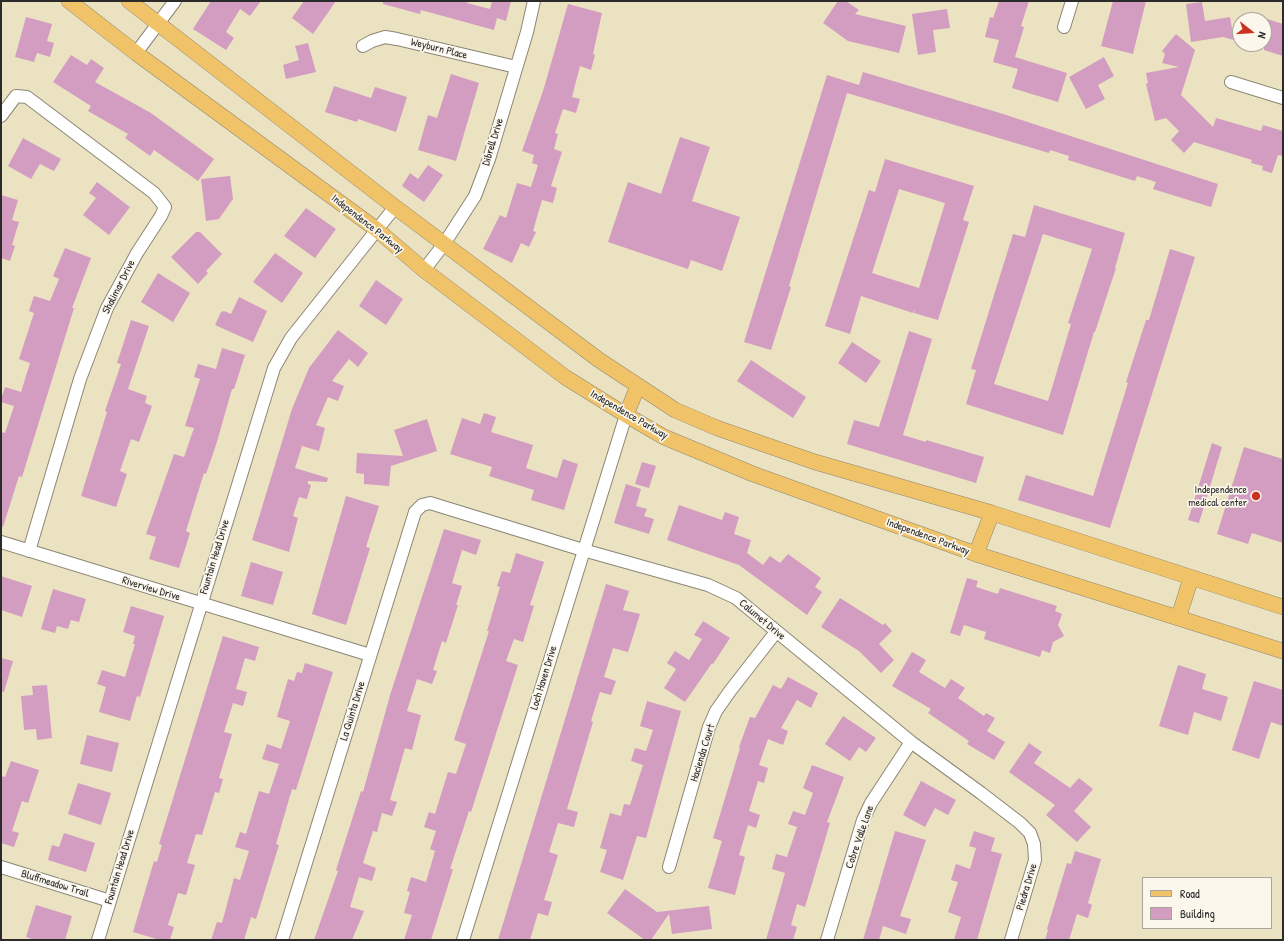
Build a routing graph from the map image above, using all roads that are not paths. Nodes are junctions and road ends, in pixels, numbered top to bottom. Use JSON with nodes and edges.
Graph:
{"nodes":[{"id":1,"x":69,"y":1,"type":"edge"},
{"id":2,"x":129,"y":1,"type":"edge"},
{"id":3,"x":175,"y":1,"type":"edge"},
{"id":4,"x":534,"y":1,"type":"edge"},
{"id":5,"x":1072,"y":1,"type":"edge"},
{"id":6,"x":159,"y":24,"type":"junction"},
{"id":7,"x":1064,"y":26,"type":"dead end"},
{"id":8,"x":363,"y":46,"type":"dead end"},
{"id":9,"x":136,"y":53,"type":"junction"},
{"id":10,"x":516,"y":67,"type":"junction"},
{"id":11,"x":1232,"y":82,"type":"dead end"},
{"id":12,"x":1283,"y":98,"type":"edge"},
{"id":13,"x":1,"y":116,"type":"edge"},
{"id":14,"x":395,"y":206,"type":"junction"},
{"id":15,"x":376,"y":230,"type":"junction"},
{"id":16,"x":444,"y":244,"type":"junction"},
{"id":17,"x":424,"y":270,"type":"junction"},
{"id":18,"x":638,"y":386,"type":"junction"},
{"id":19,"x":626,"y":415,"type":"junction"},
{"id":20,"x":442,"y":507,"type":"joint"},
{"id":21,"x":992,"y":513,"type":"junction"},
{"id":22,"x":1,"y":542,"type":"edge"},
{"id":23,"x":583,"y":550,"type":"junction"},
{"id":24,"x":29,"y":551,"type":"junction"},
{"id":25,"x":976,"y":554,"type":"junction"},
{"id":26,"x":1191,"y":578,"type":"junction"},
{"id":27,"x":201,"y":605,"type":"junction"},
{"id":28,"x":1283,"y":607,"type":"edge"},
{"id":29,"x":1179,"y":616,"type":"junction"},
{"id":30,"x":776,"y":632,"type":"junction"},
{"id":31,"x":1283,"y":651,"type":"edge"},
{"id":32,"x":370,"y":655,"type":"junction"},
{"id":33,"x":911,"y":742,"type":"junction"},
{"id":34,"x":1030,"y":833,"type":"joint"},
{"id":35,"x":1,"y":867,"type":"edge"},
{"id":36,"x":669,"y":867,"type":"dead end"},
{"id":37,"x":110,"y":901,"type":"junction"},
{"id":38,"x":98,"y":940,"type":"edge"},
{"id":39,"x":282,"y":940,"type":"edge"},
{"id":40,"x":464,"y":940,"type":"edge"},
{"id":41,"x":827,"y":940,"type":"edge"},
{"id":42,"x":1010,"y":940,"type":"edge"}],
"edges":[{"from":1,"to":9,"type":"main road","name":"Independence Parkway"},
{"from":2,"to":6,"type":"main road"},
{"from":3,"to":6,"type":"street"},
{"from":4,"to":10,"type":"street","name":"Dibrell Drive"},
{"from":5,"to":7,"type":"street"},
{"from":6,"to":9,"type":"street"},
{"from":6,"to":14,"type":"main road"},
{"from":8,"to":10,"type":"street","name":"Weyburn Place"},
{"from":9,"to":15,"type":"main road","name":"Independence Parkway"},
{"from":10,"to":16,"type":"street","name":"Dibrell Drive"},
{"from":11,"to":12,"type":"street"},
{"from":13,"to":24,"type":"street","name":"Shalimar Drive"},
{"from":14,"to":15,"type":"street","name":"Fountain Head Drive"},
{"from":14,"to":16,"type":"main road"},
{"from":15,"to":17,"type":"main road","name":"Independence Parkway"},
{"from":15,"to":27,"type":"street","name":"Fountain Head Drive"},
{"from":16,"to":17,"type":"street","name":"Dibrell Drive"},
{"from":16,"to":18,"type":"main road"},
{"from":17,"to":19,"type":"main road","name":"Independence Parkway"},
{"from":18,"to":19,"type":"main road"},
{"from":18,"to":21,"type":"main road"},
{"from":19,"to":23,"type":"street","name":"Loch Haven Drive"},
{"from":19,"to":25,"type":"main road","name":"Independence Parkway"},
{"from":20,"to":23,"type":"street","name":"Calumet Drive"},
{"from":20,"to":32,"type":"street","name":"La Quinta Drive"},
{"from":21,"to":25,"type":"main road"},
{"from":21,"to":26,"type":"main road"},
{"from":22,"to":24,"type":"street","name":"Riverview Drive"},
{"from":23,"to":30,"type":"street","name":"Calumet Drive"},
{"from":23,"to":40,"type":"street","name":"Loch Haven Drive"},
{"from":24,"to":27,"type":"street","name":"Riverview Drive"},
{"from":25,"to":29,"type":"main road","name":"Independence Parkway"},
{"from":26,"to":28,"type":"main road"},
{"from":26,"to":29,"type":"main road"},
{"from":27,"to":32,"type":"street","name":"Riverview Drive"},
{"from":27,"to":37,"type":"street","name":"Fountain Head Drive"},
{"from":29,"to":31,"type":"main road","name":"Independence Parkway"},
{"from":30,"to":33,"type":"street","name":"Calumet Drive"},
{"from":30,"to":36,"type":"street","name":"Hacienda Court"},
{"from":32,"to":39,"type":"street","name":"La Quinta Drive"},
{"from":33,"to":34,"type":"street","name":"Calumet Drive"},
{"from":33,"to":41,"type":"street","name":"Cobre Valle Lane"},
{"from":34,"to":42,"type":"street","name":"Piedra Drive"},
{"from":35,"to":37,"type":"street","name":"Bluffmeadow Trail"},
{"from":37,"to":38,"type":"street","name":"Fountain Head Drive"}]}
